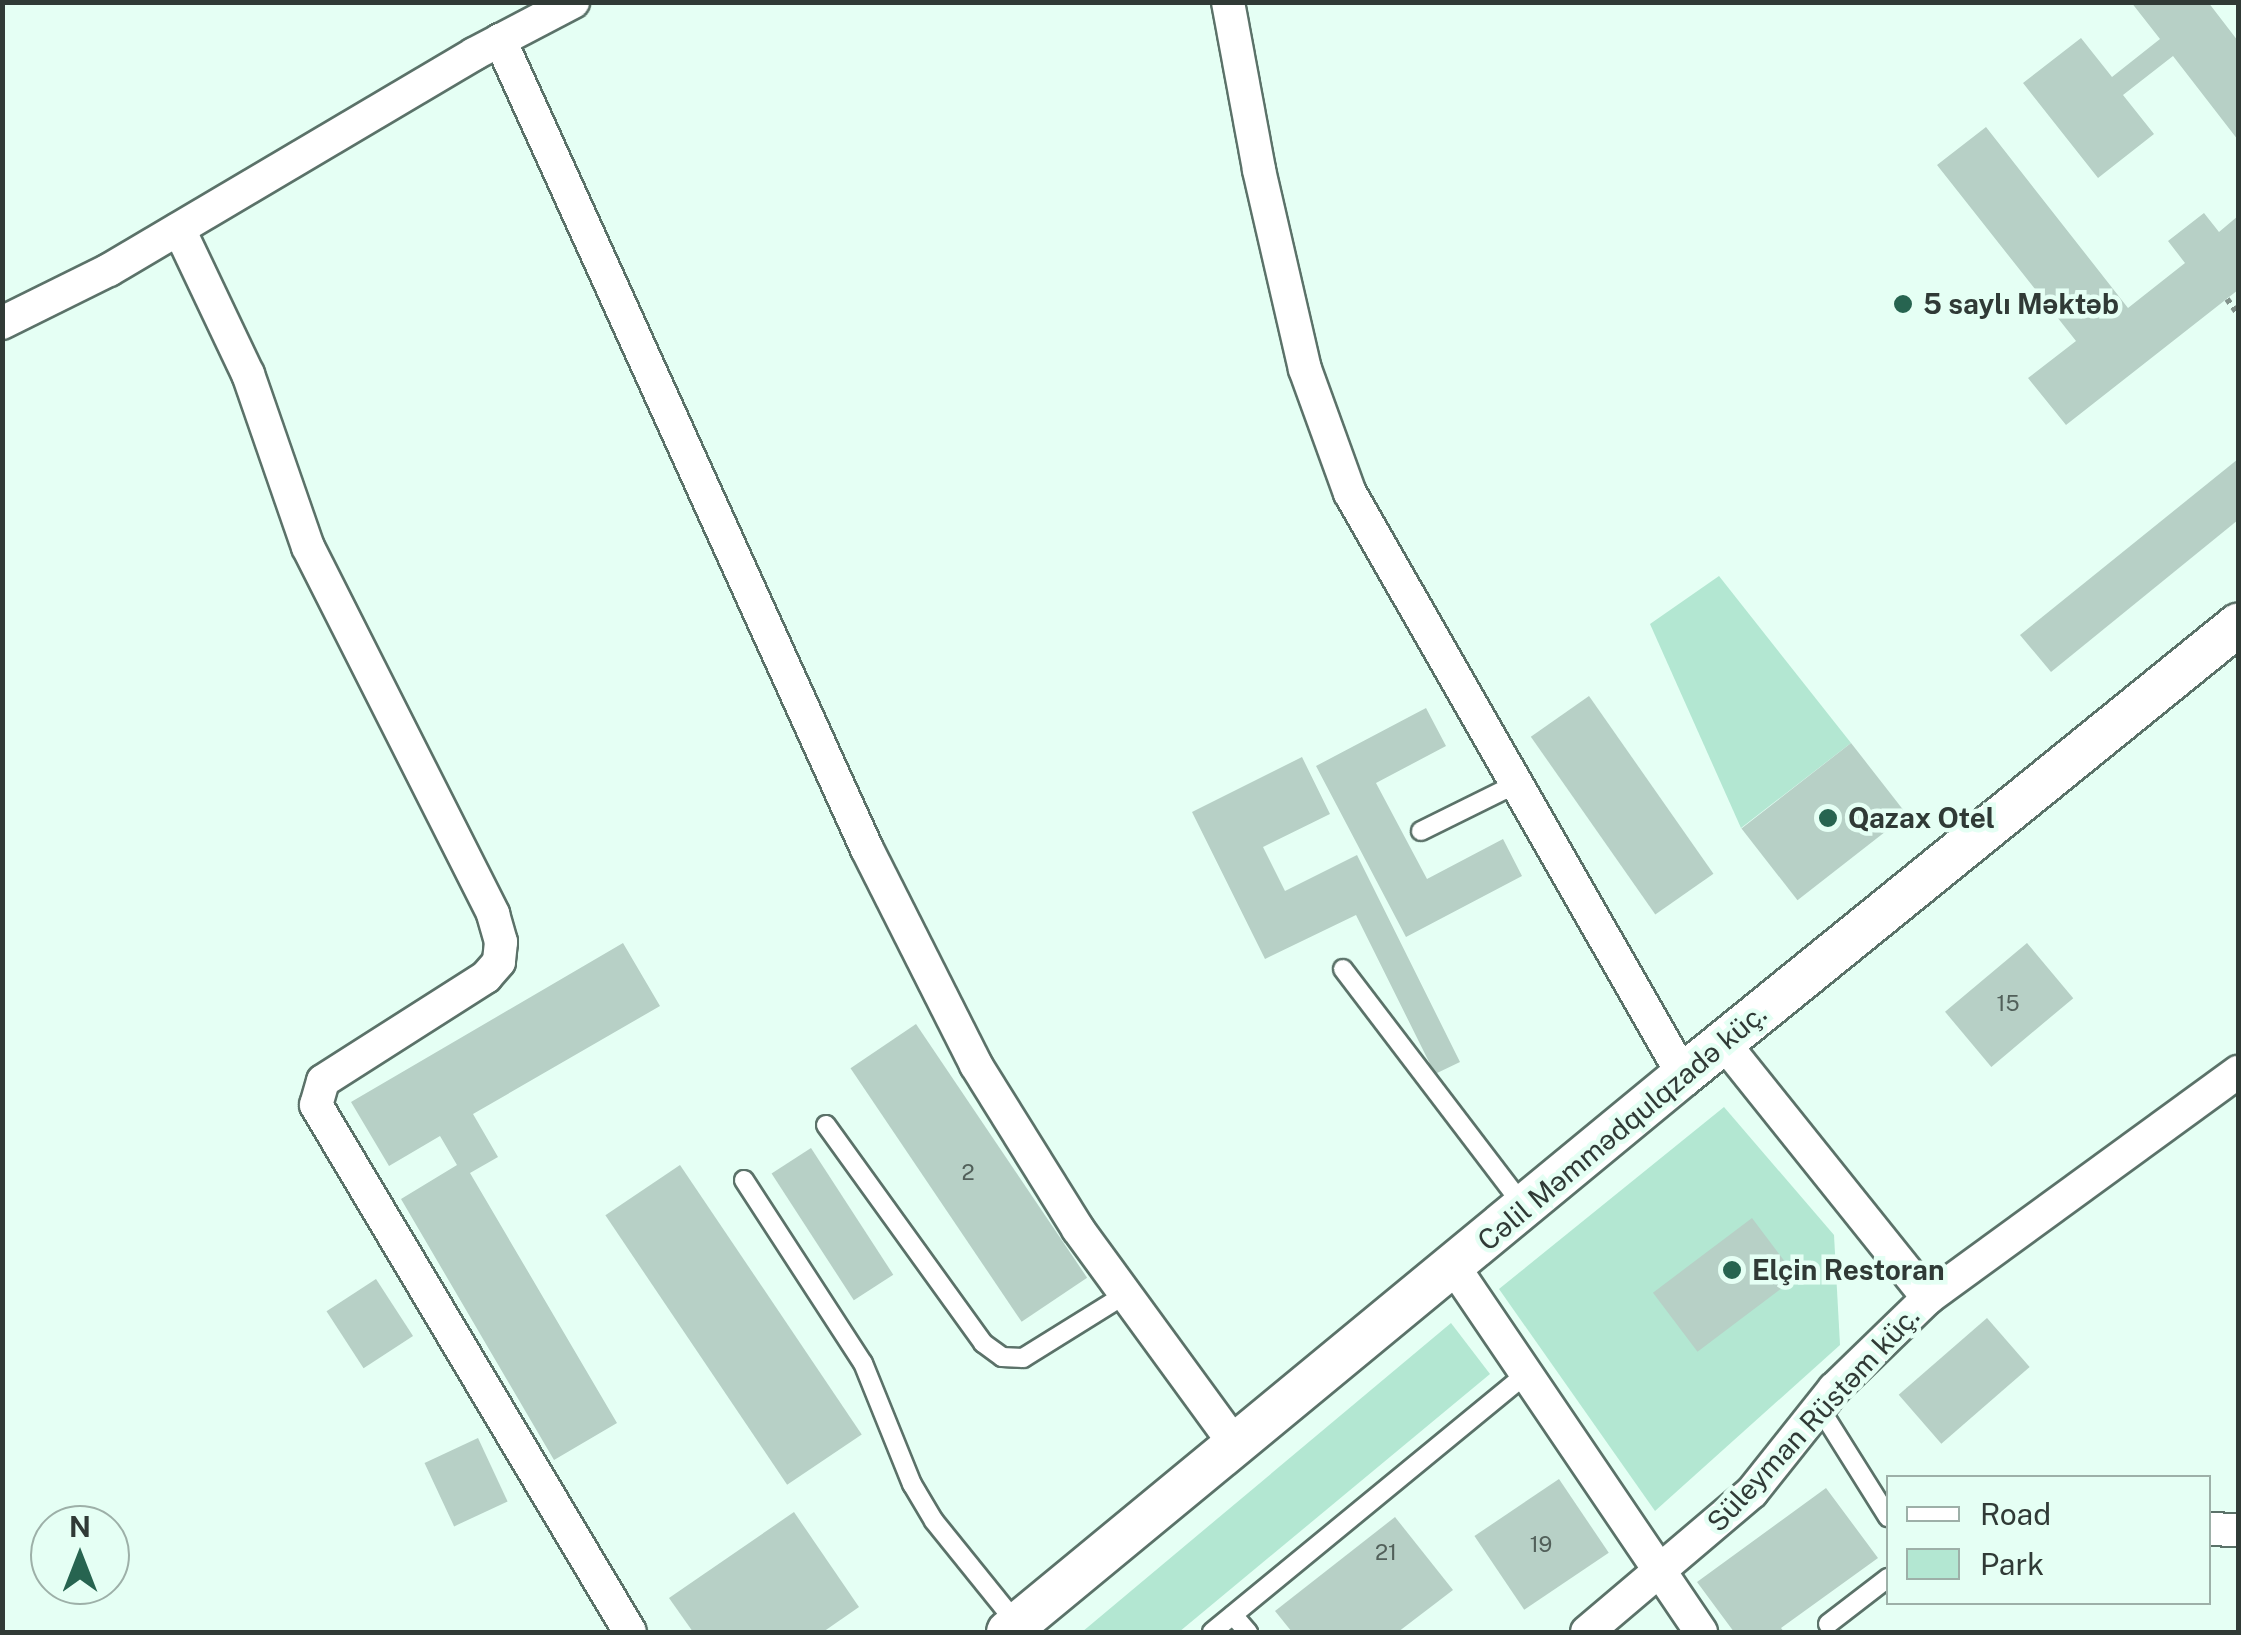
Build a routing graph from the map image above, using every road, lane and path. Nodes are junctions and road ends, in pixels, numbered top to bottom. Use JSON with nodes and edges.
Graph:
{"nodes":[{"id":1,"x":573,"y":2,"type":"edge"},
{"id":2,"x":1238,"y":7,"type":"edge"},
{"id":3,"x":500,"y":40,"type":"junction"},
{"id":4,"x":179,"y":228,"type":"junction"},
{"id":5,"x":2227,"y":299,"type":"dead end"},
{"id":6,"x":2238,"y":314,"type":"edge"},
{"id":7,"x":2,"y":323,"type":"edge"},
{"id":8,"x":2238,"y":625,"type":"edge"},
{"id":9,"x":1516,"y":784,"type":"junction"},
{"id":10,"x":1421,"y":831,"type":"dead end"},
{"id":11,"x":1343,"y":969,"type":"dead end"},
{"id":12,"x":1723,"y":1042,"type":"junction"},
{"id":13,"x":2238,"y":1072,"type":"edge"},
{"id":14,"x":1683,"y":1075,"type":"junction"},
{"id":15,"x":826,"y":1125,"type":"dead end"},
{"id":16,"x":744,"y":1180,"type":"dead end"},
{"id":17,"x":1524,"y":1208,"type":"junction"},
{"id":18,"x":1454,"y":1267,"type":"junction"},
{"id":19,"x":1126,"y":1294,"type":"junction"},
{"id":20,"x":1928,"y":1298,"type":"junction"},
{"id":21,"x":1526,"y":1374,"type":"junction"},
{"id":22,"x":1819,"y":1408,"type":"junction"},
{"id":23,"x":1236,"y":1446,"type":"junction"},
{"id":24,"x":1886,"y":1514,"type":"edge"},
{"id":25,"x":2211,"y":1530,"type":"edge"},
{"id":26,"x":2238,"y":1530,"type":"edge"},
{"id":27,"x":1660,"y":1573,"type":"junction"},
{"id":28,"x":1886,"y":1580,"type":"edge"},
{"id":29,"x":1233,"y":1615,"type":"junction"},
{"id":30,"x":1828,"y":1624,"type":"dead end"},
{"id":31,"x":1013,"y":1628,"type":"edge"},
{"id":32,"x":630,"y":1632,"type":"edge"},
{"id":33,"x":1212,"y":1632,"type":"edge"},
{"id":34,"x":1248,"y":1632,"type":"edge"},
{"id":35,"x":1588,"y":1632,"type":"edge"},
{"id":36,"x":1701,"y":1632,"type":"edge"}],
"edges":[{"from":1,"to":3,"type":"street"},
{"from":2,"to":9,"type":"street"},
{"from":3,"to":4,"type":"street"},
{"from":3,"to":19,"type":"street"},
{"from":4,"to":7,"type":"street"},
{"from":4,"to":32,"type":"street"},
{"from":5,"to":6,"type":"path"},
{"from":8,"to":12,"type":"street","name":"Cəlil Məmmədqulqzadə küç."},
{"from":9,"to":10,"type":"lane"},
{"from":9,"to":14,"type":"street"},
{"from":11,"to":17,"type":"lane"},
{"from":12,"to":14,"type":"street","name":"Cəlil Məmmədqulqzadə küç."},
{"from":12,"to":20,"type":"street"},
{"from":13,"to":20,"type":"street","name":"Süleyman Rüstəm küç."},
{"from":14,"to":17,"type":"street","name":"Cəlil Məmmədqulqzadə küç."},
{"from":15,"to":19,"type":"lane"},
{"from":16,"to":31,"type":"lane"},
{"from":17,"to":18,"type":"street","name":"Cəlil Məmmədqulqzadə küç."},
{"from":18,"to":21,"type":"street"},
{"from":18,"to":23,"type":"street","name":"Cəlil Məmmədqulqzadə küç."},
{"from":19,"to":23,"type":"street"},
{"from":20,"to":22,"type":"street","name":"Süleyman Rüstəm küç."},
{"from":21,"to":27,"type":"street"},
{"from":21,"to":29,"type":"lane"},
{"from":22,"to":24,"type":"lane"},
{"from":22,"to":27,"type":"street","name":"Süleyman Rüstəm küç."},
{"from":23,"to":31,"type":"street","name":"Cəlil Məmmədqulqzadə küç."},
{"from":25,"to":26,"type":"street"},
{"from":27,"to":35,"type":"street","name":"Süleyman Rüstəm küç."},
{"from":27,"to":36,"type":"street"},
{"from":28,"to":30,"type":"lane"},
{"from":29,"to":33,"type":"lane"},
{"from":29,"to":34,"type":"lane"}]}
